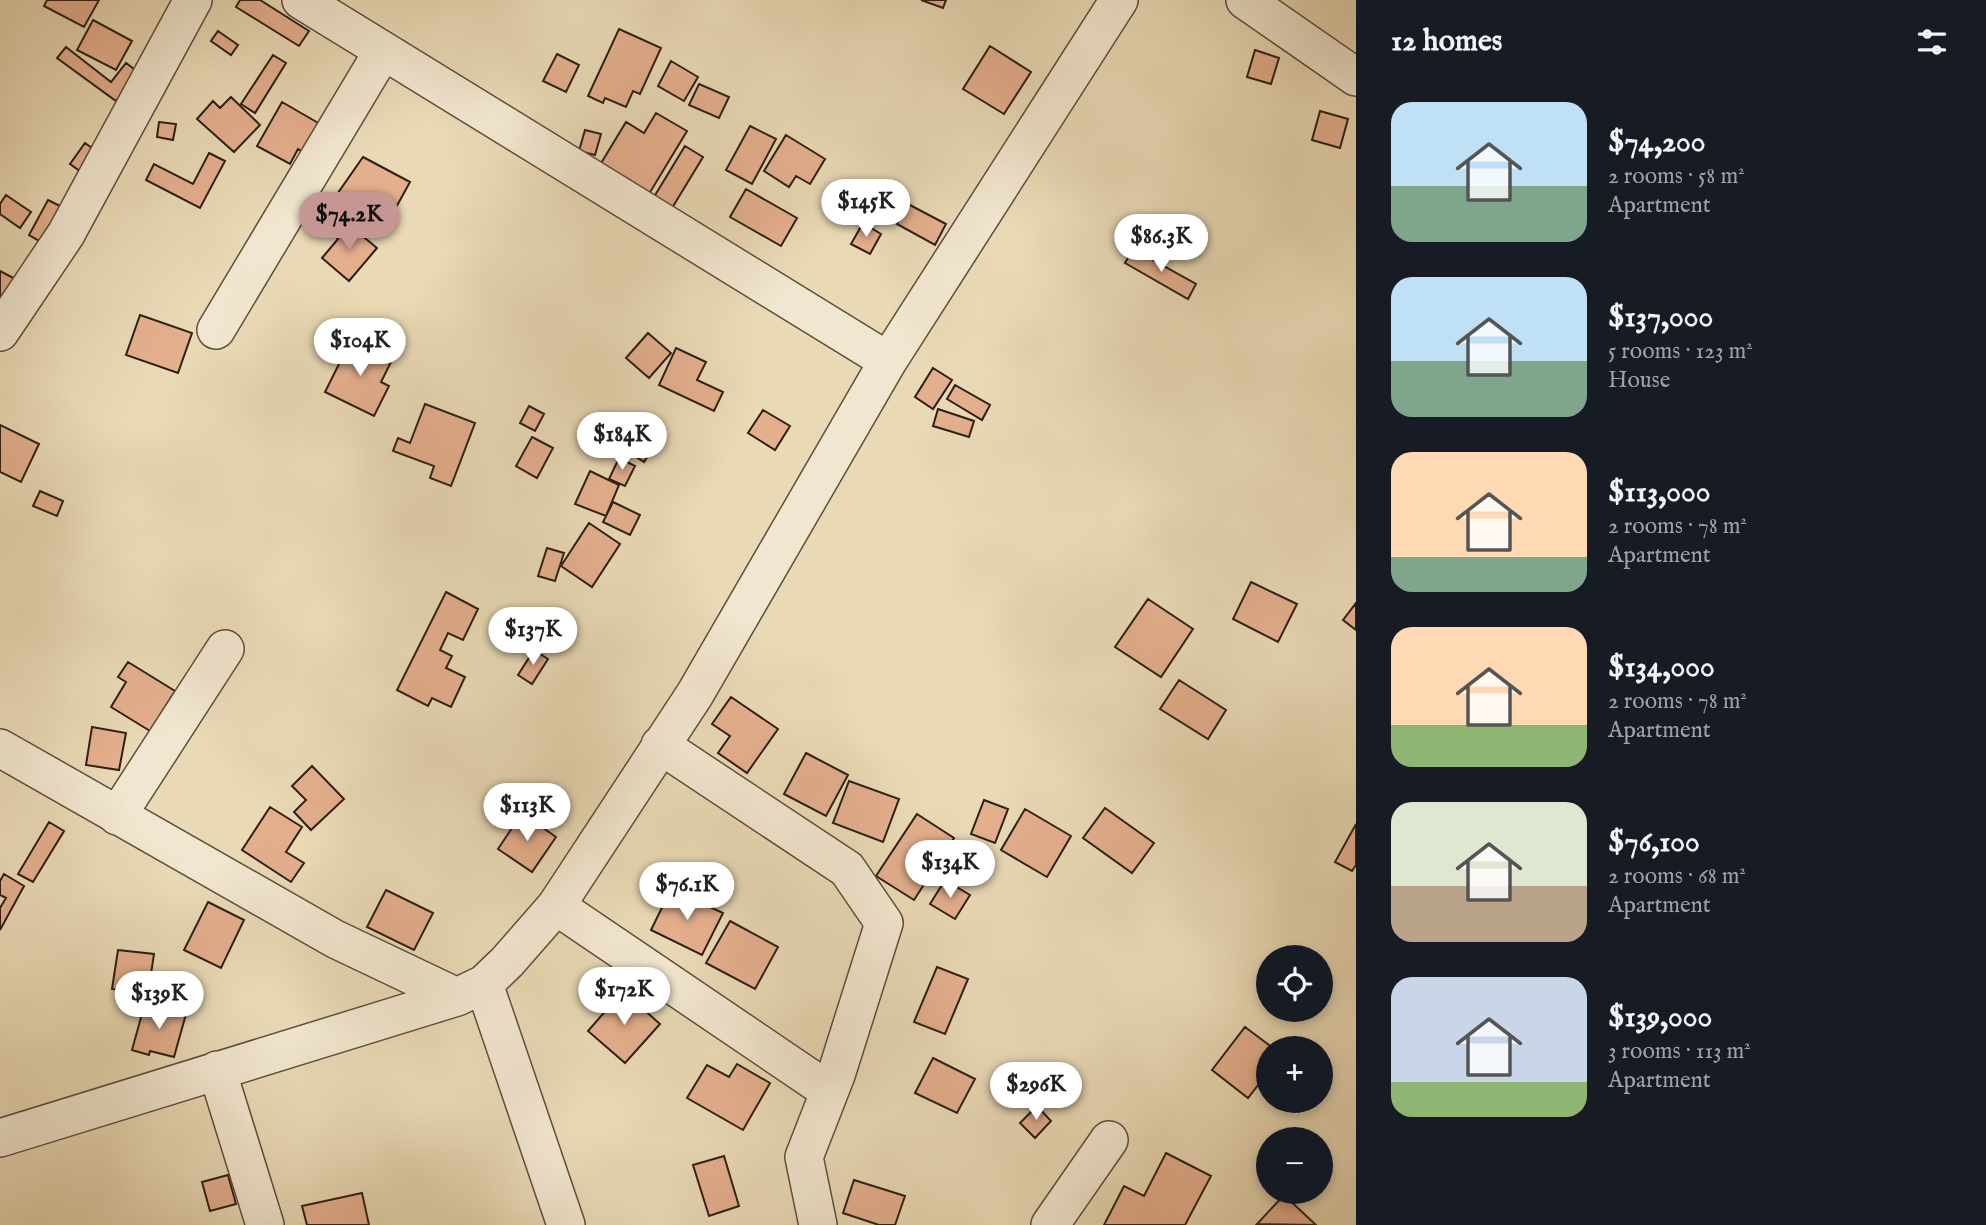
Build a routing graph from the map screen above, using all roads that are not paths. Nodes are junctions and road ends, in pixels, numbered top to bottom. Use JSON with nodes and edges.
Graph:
{"nodes":[{"id":1,"x":193,"y":0,"type":"edge"},
{"id":2,"x":301,"y":0,"type":"edge"},
{"id":3,"x":1119,"y":0,"type":"edge"},
{"id":4,"x":1245,"y":0,"type":"edge"},
{"id":5,"x":383,"y":51,"type":"junction"},
{"id":6,"x":1356,"y":77,"type":"edge"},
{"id":7,"x":216,"y":330,"type":"dead end"},
{"id":8,"x":0,"y":332,"type":"edge"},
{"id":9,"x":888,"y":361,"type":"junction"},
{"id":10,"x":225,"y":649,"type":"dead end"},
{"id":11,"x":660,"y":746,"type":"junction"},
{"id":12,"x":0,"y":748,"type":"edge"},
{"id":13,"x":117,"y":816,"type":"junction"},
{"id":14,"x":556,"y":906,"type":"junction"},
{"id":15,"x":470,"y":990,"type":"junction"},
{"id":16,"x":217,"y":1070,"type":"junction"},
{"id":17,"x":829,"y":1091,"type":"junction"},
{"id":18,"x":0,"y":1138,"type":"edge"},
{"id":19,"x":1109,"y":1140,"type":"dead end"},
{"id":20,"x":265,"y":1225,"type":"edge"},
{"id":21,"x":566,"y":1225,"type":"edge"},
{"id":22,"x":818,"y":1225,"type":"edge"},
{"id":23,"x":1050,"y":1225,"type":"edge"}],
"edges":[{"from":1,"to":8,"type":"street"},
{"from":2,"to":5,"type":"street"},
{"from":3,"to":9,"type":"street"},
{"from":4,"to":6,"type":"street"},
{"from":5,"to":7,"type":"street"},
{"from":5,"to":9,"type":"street"},
{"from":9,"to":11,"type":"street"},
{"from":10,"to":13,"type":"street"},
{"from":11,"to":14,"type":"street"},
{"from":11,"to":17,"type":"street"},
{"from":12,"to":13,"type":"street"},
{"from":13,"to":15,"type":"street"},
{"from":14,"to":15,"type":"street"},
{"from":14,"to":17,"type":"street"},
{"from":15,"to":16,"type":"street"},
{"from":15,"to":21,"type":"street"},
{"from":16,"to":18,"type":"street"},
{"from":16,"to":20,"type":"street"},
{"from":17,"to":22,"type":"street"},
{"from":19,"to":23,"type":"street"}]}
